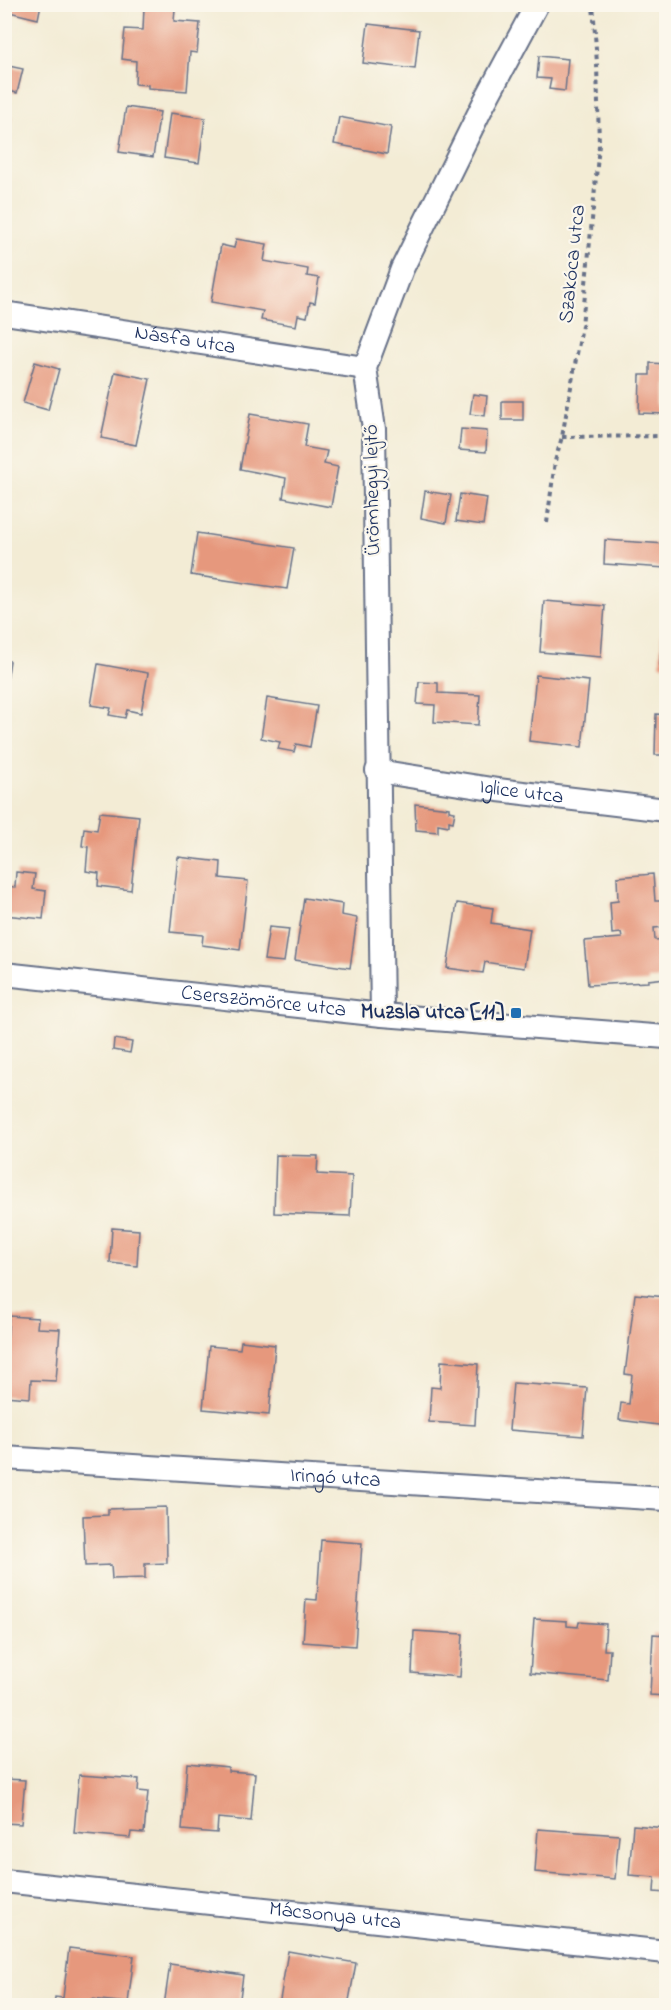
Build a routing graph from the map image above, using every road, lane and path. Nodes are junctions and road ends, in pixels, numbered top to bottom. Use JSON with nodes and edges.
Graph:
{"nodes":[{"id":1,"x":537,"y":4,"type":"edge"},
{"id":2,"x":593,"y":4,"type":"edge"},
{"id":3,"x":4,"y":313,"type":"edge"},
{"id":4,"x":365,"y":368,"type":"junction"},
{"id":5,"x":666,"y":436,"type":"edge"},
{"id":6,"x":562,"y":438,"type":"junction"},
{"id":7,"x":547,"y":523,"type":"dead end"},
{"id":8,"x":377,"y":771,"type":"junction"},
{"id":9,"x":666,"y":810,"type":"edge"},
{"id":10,"x":4,"y":974,"type":"edge"},
{"id":11,"x":381,"y":1015,"type":"junction"},
{"id":12,"x":666,"y":1037,"type":"edge"},
{"id":13,"x":4,"y":1458,"type":"edge"},
{"id":14,"x":666,"y":1498,"type":"edge"},
{"id":15,"x":4,"y":1881,"type":"edge"},
{"id":16,"x":666,"y":1952,"type":"edge"}],
"edges":[{"from":1,"to":4,"type":"street","name":"Ürömhegyi lejtő"},
{"from":2,"to":6,"type":"path","name":"Szakóca utca"},
{"from":3,"to":4,"type":"street","name":"Násfa utca"},
{"from":4,"to":8,"type":"street","name":"Ürömhegyi lejtő"},
{"from":5,"to":6,"type":"path"},
{"from":6,"to":7,"type":"path","name":"Szakóca utca"},
{"from":8,"to":9,"type":"street","name":"Iglice utca"},
{"from":8,"to":11,"type":"street","name":"Ürömhegyi lejtő"},
{"from":10,"to":11,"type":"street","name":"Cserszömörce utca"},
{"from":11,"to":12,"type":"street","name":"Cserszömörce utca"},
{"from":13,"to":14,"type":"street","name":"Iringó utca"},
{"from":15,"to":16,"type":"street","name":"Mácsonya utca"}]}
